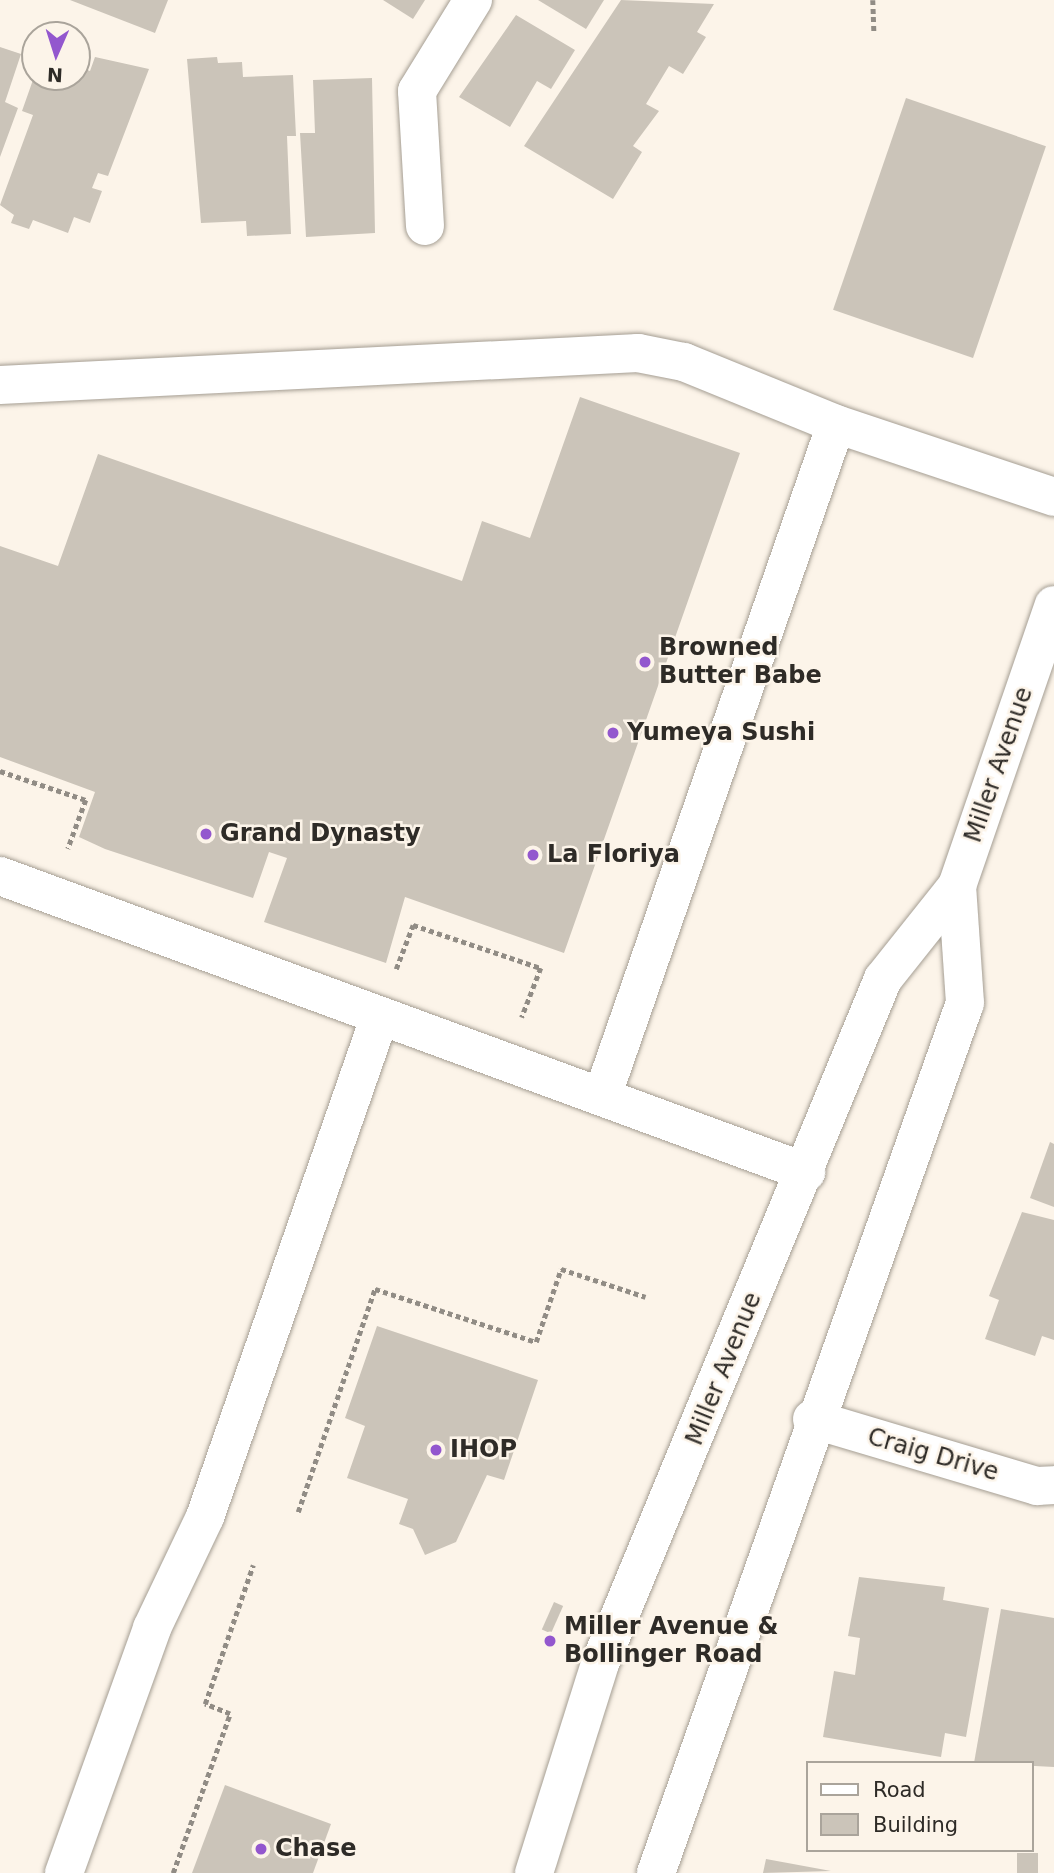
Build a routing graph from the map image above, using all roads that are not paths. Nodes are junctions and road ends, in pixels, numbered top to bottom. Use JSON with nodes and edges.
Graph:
{"nodes":[{"id":1,"x":473,"y":0,"type":"edge"},
{"id":2,"x":425,"y":226,"type":"dead end"},
{"id":3,"x":0,"y":385,"type":"edge"},
{"id":4,"x":836,"y":424,"type":"junction"},
{"id":5,"x":1054,"y":497,"type":"edge"},
{"id":6,"x":1054,"y":605,"type":"edge"},
{"id":7,"x":0,"y":876,"type":"edge"},
{"id":8,"x":957,"y":886,"type":"junction"},
{"id":9,"x":380,"y":1016,"type":"junction"},
{"id":10,"x":603,"y":1094,"type":"junction"},
{"id":11,"x":806,"y":1172,"type":"junction"},
{"id":12,"x":813,"y":1419,"type":"junction"},
{"id":13,"x":1054,"y":1485,"type":"edge"},
{"id":14,"x":64,"y":1873,"type":"edge"},
{"id":15,"x":534,"y":1873,"type":"edge"},
{"id":16,"x":656,"y":1873,"type":"edge"}],
"edges":[{"from":1,"to":2,"type":"main road"},
{"from":3,"to":4,"type":"main road"},
{"from":4,"to":5,"type":"main road"},
{"from":4,"to":10,"type":"main road"},
{"from":6,"to":8,"type":"main road","name":"Miller Avenue"},
{"from":7,"to":9,"type":"main road"},
{"from":8,"to":11,"type":"main road","name":"Miller Avenue"},
{"from":8,"to":12,"type":"main road","name":"Miller Avenue"},
{"from":9,"to":10,"type":"main road"},
{"from":9,"to":14,"type":"main road"},
{"from":10,"to":11,"type":"main road"},
{"from":11,"to":15,"type":"main road","name":"Miller Avenue"},
{"from":12,"to":13,"type":"main road","name":"Craig Drive"},
{"from":12,"to":16,"type":"main road","name":"Miller Avenue"}]}
